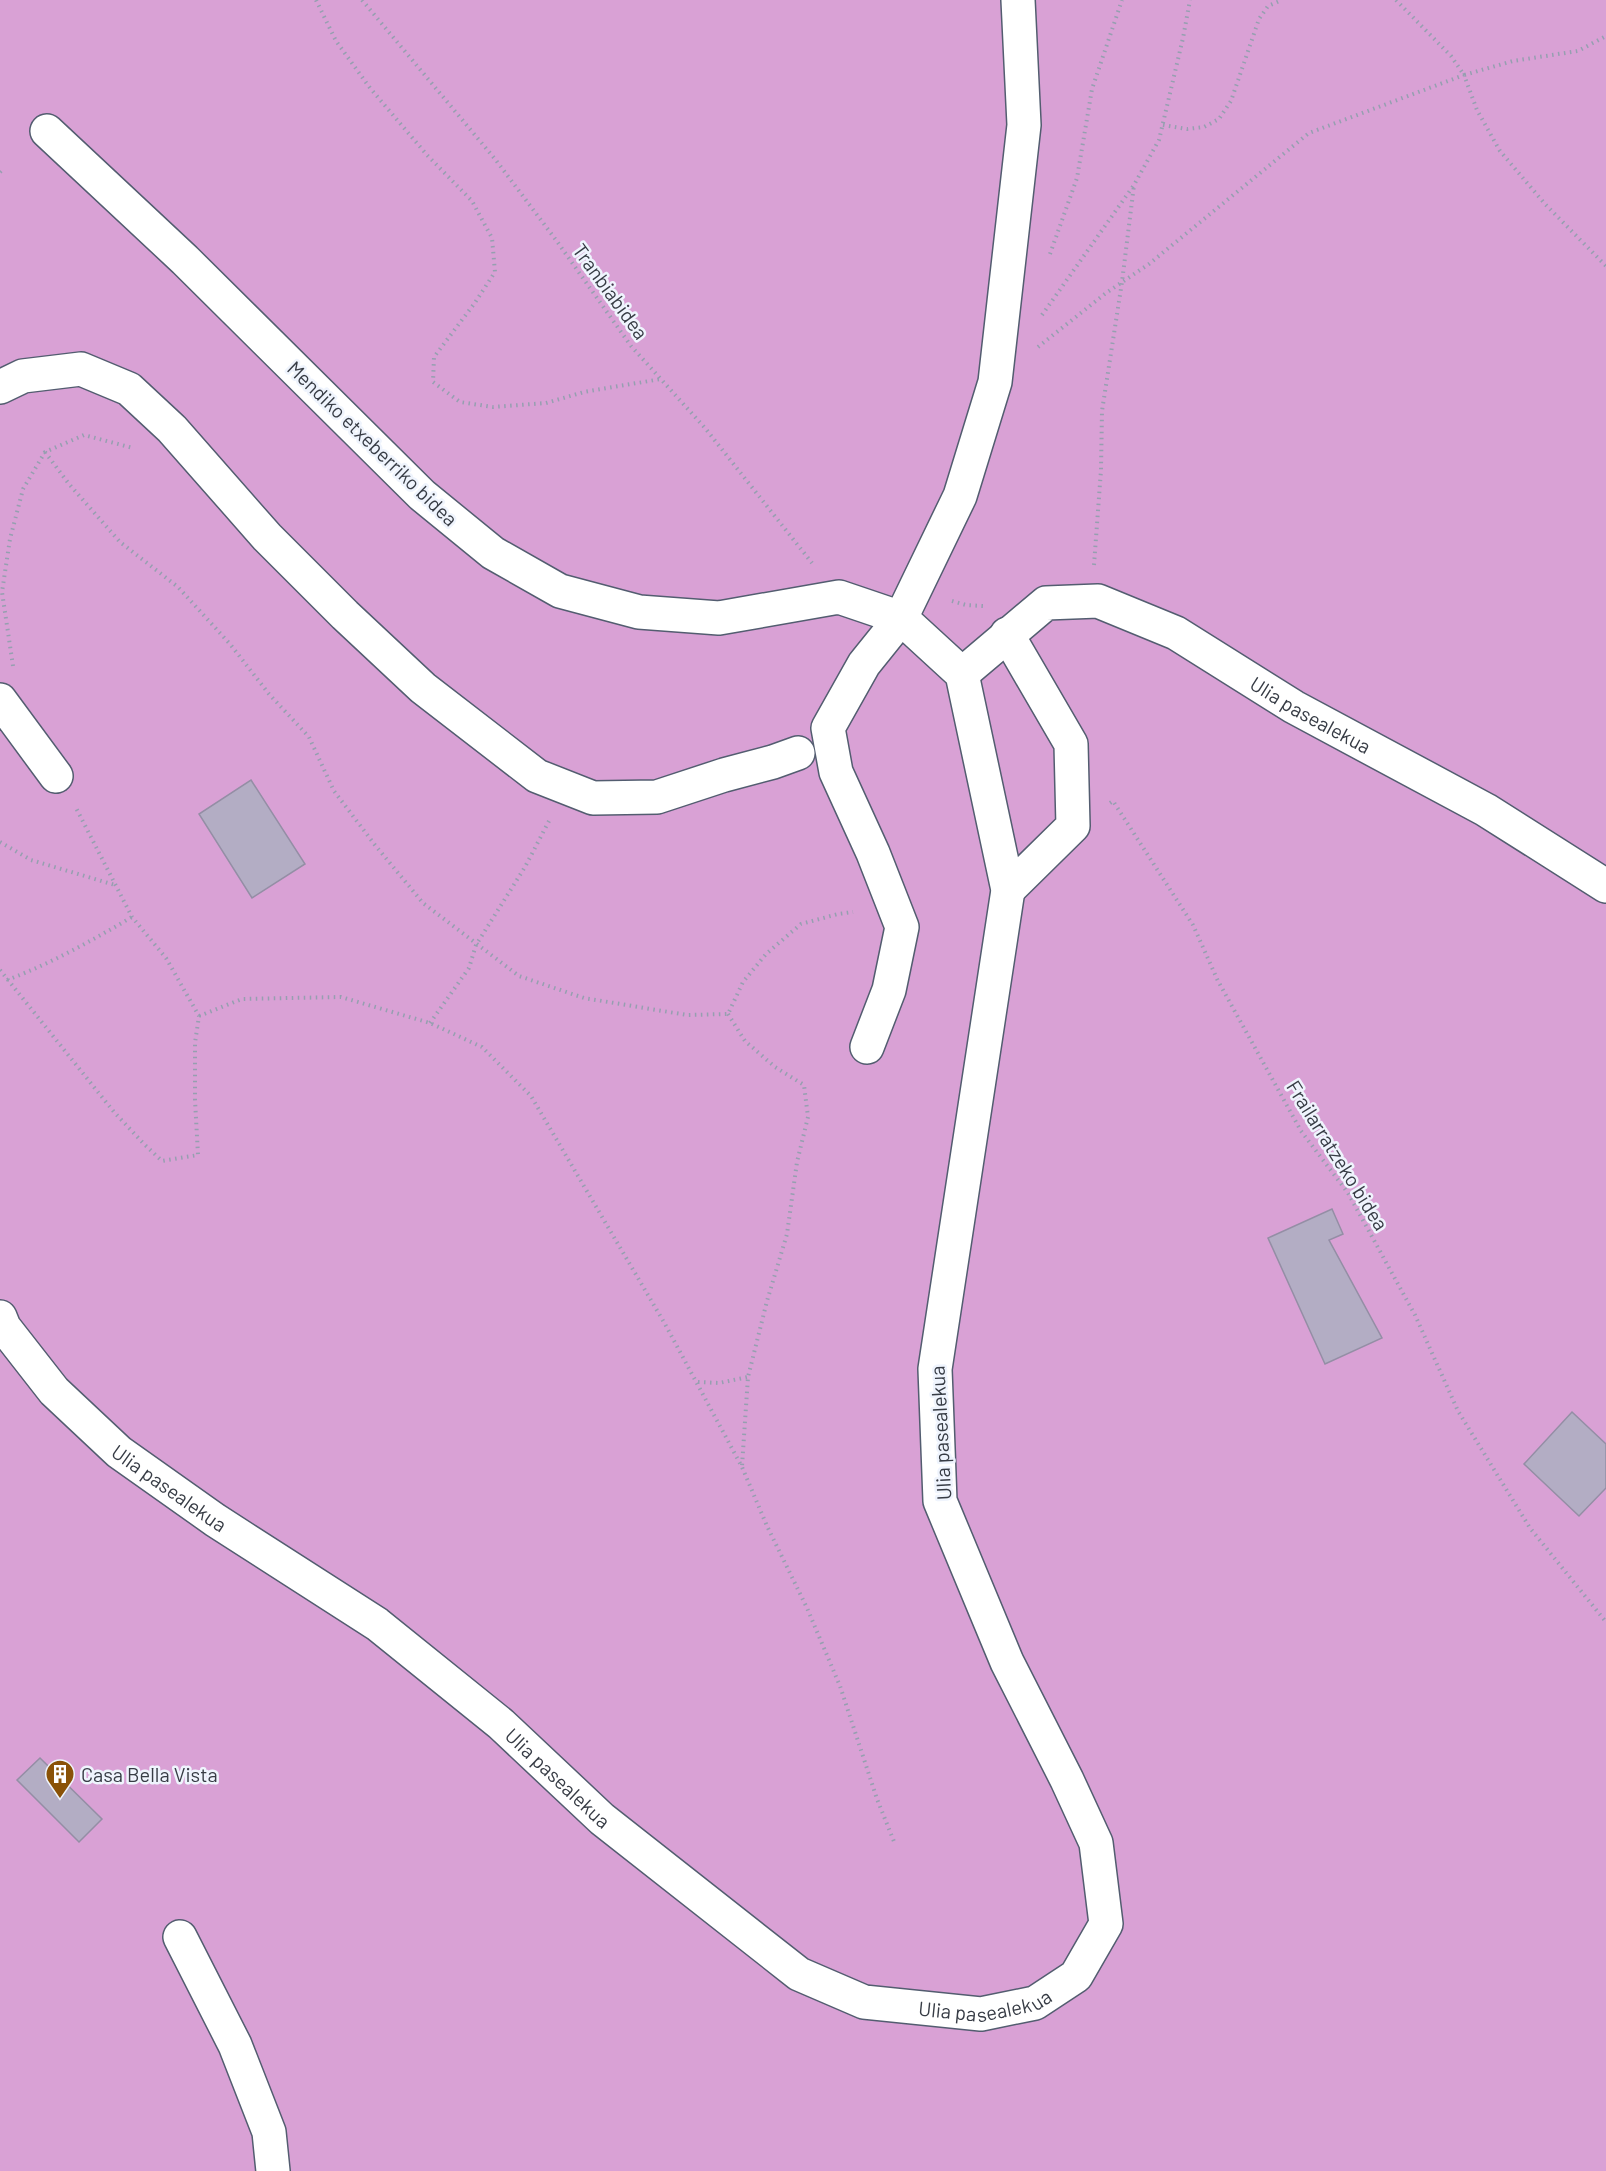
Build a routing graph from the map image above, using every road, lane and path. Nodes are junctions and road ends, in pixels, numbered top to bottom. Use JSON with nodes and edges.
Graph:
{"nodes":[{"id":1,"x":316,"y":0,"type":"edge"},
{"id":2,"x":362,"y":0,"type":"edge"},
{"id":3,"x":1018,"y":0,"type":"edge"},
{"id":4,"x":1122,"y":0,"type":"edge"},
{"id":5,"x":1190,"y":0,"type":"edge"},
{"id":6,"x":1281,"y":0,"type":"edge"},
{"id":7,"x":1396,"y":0,"type":"edge"},
{"id":8,"x":1606,"y":36,"type":"edge"},
{"id":9,"x":1464,"y":75,"type":"junction"},
{"id":10,"x":1163,"y":125,"type":"junction"},
{"id":11,"x":47,"y":131,"type":"dead end"},
{"id":12,"x":1134,"y":185,"type":"junction"},
{"id":13,"x":1047,"y":261,"type":"dead end"},
{"id":14,"x":1606,"y":266,"type":"edge"},
{"id":15,"x":1122,"y":282,"type":"junction"},
{"id":16,"x":1037,"y":321,"type":"dead end"},
{"id":17,"x":661,"y":379,"type":"junction"},
{"id":18,"x":995,"y":382,"type":"junction"},
{"id":19,"x":0,"y":387,"type":"edge"},
{"id":20,"x":140,"y":451,"type":"dead end"},
{"id":21,"x":45,"y":452,"type":"junction"},
{"id":22,"x":1093,"y":570,"type":"dead end"},
{"id":23,"x":949,"y":595,"type":"dead end"},
{"id":24,"x":839,"y":597,"type":"junction"},
{"id":25,"x":989,"y":607,"type":"dead end"},
{"id":26,"x":901,"y":618,"type":"junction"},
{"id":27,"x":1008,"y":634,"type":"junction"},
{"id":28,"x":962,"y":674,"type":"junction"},
{"id":29,"x":0,"y":700,"type":"edge"},
{"id":30,"x":19,"y":726,"type":"junction"},
{"id":31,"x":798,"y":753,"type":"dead end"},
{"id":32,"x":56,"y":776,"type":"joint"},
{"id":33,"x":567,"y":788,"type":"junction"},
{"id":34,"x":1073,"y":826,"type":"junction"},
{"id":35,"x":0,"y":842,"type":"edge"},
{"id":36,"x":115,"y":885,"type":"junction"},
{"id":37,"x":1606,"y":886,"type":"edge"},
{"id":38,"x":1008,"y":890,"type":"junction"},
{"id":39,"x":853,"y":912,"type":"dead end"},
{"id":40,"x":132,"y":917,"type":"junction"},
{"id":41,"x":476,"y":945,"type":"junction"},
{"id":42,"x":0,"y":970,"type":"edge"},
{"id":43,"x":8,"y":980,"type":"junction"},
{"id":44,"x":728,"y":1014,"type":"junction"},
{"id":45,"x":200,"y":1016,"type":"junction"},
{"id":46,"x":430,"y":1023,"type":"junction"},
{"id":47,"x":867,"y":1047,"type":"dead end"},
{"id":48,"x":0,"y":1317,"type":"edge"},
{"id":49,"x":748,"y":1377,"type":"junction"},
{"id":50,"x":698,"y":1382,"type":"junction"},
{"id":51,"x":742,"y":1467,"type":"junction"},
{"id":52,"x":1606,"y":1622,"type":"edge"},
{"id":53,"x":895,"y":1844,"type":"dead end"},
{"id":54,"x":180,"y":1937,"type":"dead end"},
{"id":55,"x":273,"y":2171,"type":"edge"}],
"edges":[{"from":1,"to":17,"type":"path"},
{"from":2,"to":17,"type":"path","name":"Tranbiabidea"},
{"from":3,"to":18,"type":"street"},
{"from":4,"to":13,"type":"path"},
{"from":5,"to":10,"type":"path"},
{"from":6,"to":10,"type":"path"},
{"from":7,"to":9,"type":"path"},
{"from":8,"to":9,"type":"path"},
{"from":9,"to":14,"type":"path"},
{"from":9,"to":15,"type":"path"},
{"from":10,"to":12,"type":"path"},
{"from":11,"to":24,"type":"street","name":"Mendiko etxeberriko bidea"},
{"from":12,"to":15,"type":"path"},
{"from":12,"to":16,"type":"path"},
{"from":15,"to":18,"type":"path"},
{"from":15,"to":22,"type":"path"},
{"from":17,"to":24,"type":"path","name":"Tranbiabidea"},
{"from":18,"to":26,"type":"street"},
{"from":19,"to":33,"type":"street"},
{"from":20,"to":21,"type":"path"},
{"from":21,"to":30,"type":"path"},
{"from":21,"to":41,"type":"path"},
{"from":23,"to":25,"type":"path"},
{"from":24,"to":26,"type":"street"},
{"from":26,"to":28,"type":"street"},
{"from":26,"to":47,"type":"street"},
{"from":27,"to":28,"type":"street","name":"Ulia pasealekua"},
{"from":27,"to":34,"type":"street"},
{"from":27,"to":37,"type":"street","name":"Ulia pasealekua"},
{"from":28,"to":38,"type":"street","name":"Ulia pasealekua"},
{"from":29,"to":30,"type":"street"},
{"from":30,"to":32,"type":"street"},
{"from":31,"to":33,"type":"street"},
{"from":32,"to":36,"type":"path"},
{"from":33,"to":41,"type":"path"},
{"from":34,"to":38,"type":"street"},
{"from":34,"to":52,"type":"path","name":"Frailarratzeko bidea"},
{"from":35,"to":36,"type":"path"},
{"from":36,"to":40,"type":"path"},
{"from":38,"to":48,"type":"street","name":"Ulia pasealekua"},
{"from":39,"to":44,"type":"path"},
{"from":40,"to":43,"type":"path"},
{"from":40,"to":45,"type":"path"},
{"from":41,"to":44,"type":"path"},
{"from":41,"to":46,"type":"path"},
{"from":42,"to":43,"type":"path"},
{"from":43,"to":45,"type":"path"},
{"from":44,"to":49,"type":"path"},
{"from":45,"to":46,"type":"path"},
{"from":46,"to":50,"type":"path"},
{"from":49,"to":50,"type":"path"},
{"from":49,"to":51,"type":"path"},
{"from":50,"to":51,"type":"path"},
{"from":51,"to":53,"type":"path"},
{"from":54,"to":55,"type":"street"}]}
